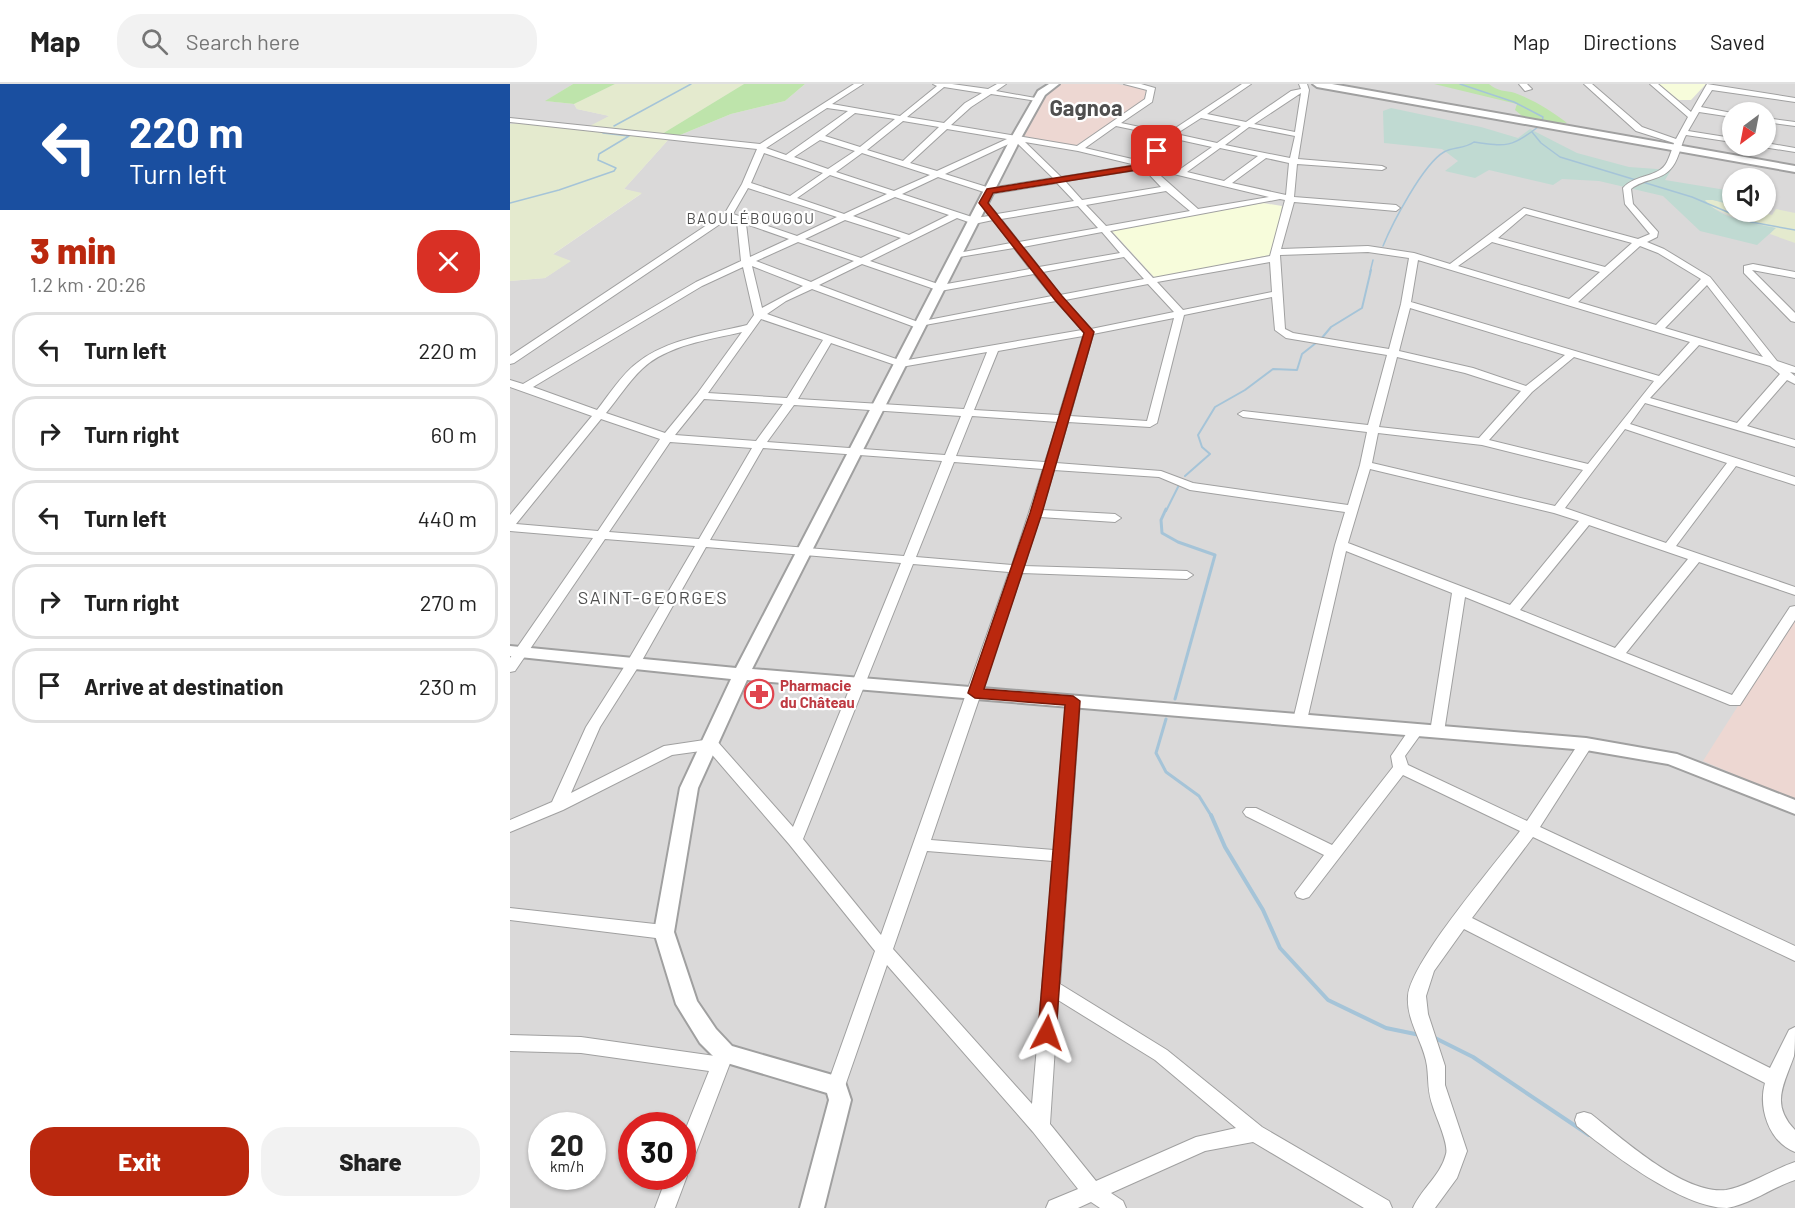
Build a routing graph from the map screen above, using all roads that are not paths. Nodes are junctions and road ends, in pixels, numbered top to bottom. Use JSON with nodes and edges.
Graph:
{"nodes":[{"id":1,"x":859,"y":84,"type":"edge"},
{"id":2,"x":940,"y":84,"type":"edge"},
{"id":3,"x":1002,"y":84,"type":"edge"},
{"id":4,"x":1055,"y":84,"type":"edge"},
{"id":5,"x":1128,"y":84,"type":"edge"},
{"id":6,"x":1247,"y":84,"type":"edge"},
{"id":7,"x":1317,"y":84,"type":"edge"},
{"id":8,"x":1588,"y":84,"type":"edge"},
{"id":9,"x":1654,"y":84,"type":"edge"},
{"id":10,"x":1710,"y":86,"type":"edge"},
{"id":11,"x":1304,"y":87,"type":"edge"},
{"id":12,"x":988,"y":92,"type":"junction"},
{"id":13,"x":1037,"y":99,"type":"junction"},
{"id":14,"x":1795,"y":100,"type":"edge"},
{"id":15,"x":825,"y":105,"type":"junction"},
{"id":16,"x":854,"y":110,"type":"junction"},
{"id":17,"x":1695,"y":113,"type":"junction"},
{"id":18,"x":1722,"y":114,"type":"edge"},
{"id":19,"x":1200,"y":115,"type":"junction"},
{"id":20,"x":902,"y":117,"type":"junction"},
{"id":21,"x":510,"y":120,"type":"edge"},
{"id":22,"x":1776,"y":121,"type":"edge"},
{"id":23,"x":1115,"y":124,"type":"junction"},
{"id":24,"x":1248,"y":124,"type":"junction"},
{"id":25,"x":1795,"y":124,"type":"edge"},
{"id":26,"x":946,"y":125,"type":"junction"},
{"id":27,"x":1683,"y":132,"type":"junction"},
{"id":28,"x":1299,"y":135,"type":"junction"},
{"id":29,"x":1168,"y":136,"type":"junction"},
{"id":30,"x":819,"y":137,"type":"junction"},
{"id":31,"x":1016,"y":138,"type":"junction"},
{"id":32,"x":1722,"y":138,"type":"edge"},
{"id":33,"x":1677,"y":145,"type":"junction"},
{"id":34,"x":1216,"y":147,"type":"junction"},
{"id":35,"x":1776,"y":147,"type":"edge"},
{"id":36,"x":762,"y":148,"type":"junction"},
{"id":37,"x":1078,"y":149,"type":"junction"},
{"id":38,"x":1795,"y":150,"type":"edge"},
{"id":39,"x":860,"y":151,"type":"junction"},
{"id":40,"x":1263,"y":156,"type":"junction"},
{"id":41,"x":787,"y":158,"type":"junction"},
{"id":42,"x":1293,"y":161,"type":"junction"},
{"id":43,"x":904,"y":164,"type":"junction"},
{"id":44,"x":1146,"y":166,"type":"junction"},
{"id":45,"x":1382,"y":168,"type":"dead end"},
{"id":46,"x":1795,"y":169,"type":"edge"},
{"id":47,"x":828,"y":172,"type":"junction"},
{"id":48,"x":934,"y":174,"type":"junction"},
{"id":49,"x":1179,"y":174,"type":"junction"},
{"id":50,"x":1059,"y":180,"type":"junction"},
{"id":51,"x":746,"y":184,"type":"junction"},
{"id":52,"x":1225,"y":184,"type":"junction"},
{"id":53,"x":1168,"y":188,"type":"junction"},
{"id":54,"x":892,"y":194,"type":"junction"},
{"id":55,"x":987,"y":197,"type":"junction"},
{"id":56,"x":1280,"y":197,"type":"junction"},
{"id":57,"x":792,"y":198,"type":"junction"},
{"id":58,"x":1290,"y":199,"type":"junction"},
{"id":59,"x":1080,"y":203,"type":"junction"},
{"id":60,"x":1396,"y":208,"type":"dead end"},
{"id":61,"x":1196,"y":212,"type":"junction"},
{"id":62,"x":728,"y":214,"type":"junction"},
{"id":63,"x":844,"y":215,"type":"junction"},
{"id":64,"x":955,"y":216,"type":"junction"},
{"id":65,"x":995,"y":218,"type":"junction"},
{"id":66,"x":741,"y":219,"type":"junction"},
{"id":67,"x":974,"y":221,"type":"junction"},
{"id":68,"x":1103,"y":229,"type":"junction"},
{"id":69,"x":909,"y":238,"type":"junction"},
{"id":70,"x":799,"y":239,"type":"junction"},
{"id":71,"x":1491,"y":239,"type":"junction"},
{"id":72,"x":1639,"y":242,"type":"junction"},
{"id":73,"x":1016,"y":244,"type":"junction"},
{"id":74,"x":1127,"y":255,"type":"junction"},
{"id":75,"x":1276,"y":255,"type":"junction"},
{"id":76,"x":956,"y":256,"type":"junction"},
{"id":77,"x":1414,"y":256,"type":"junction"},
{"id":78,"x":862,"y":260,"type":"junction"},
{"id":79,"x":746,"y":261,"type":"junction"},
{"id":80,"x":1451,"y":267,"type":"junction"},
{"id":81,"x":1037,"y":272,"type":"junction"},
{"id":82,"x":1608,"y":272,"type":"junction"},
{"id":83,"x":1795,"y":275,"type":"edge"},
{"id":84,"x":1707,"y":279,"type":"junction"},
{"id":85,"x":1151,"y":281,"type":"junction"},
{"id":86,"x":812,"y":285,"type":"junction"},
{"id":87,"x":940,"y":288,"type":"junction"},
{"id":88,"x":1275,"y":294,"type":"junction"},
{"id":89,"x":1058,"y":298,"type":"junction"},
{"id":90,"x":1406,"y":304,"type":"junction"},
{"id":91,"x":1570,"y":304,"type":"junction"},
{"id":92,"x":1180,"y":313,"type":"junction"},
{"id":93,"x":759,"y":315,"type":"junction"},
{"id":94,"x":1794,"y":318,"type":"edge"},
{"id":95,"x":921,"y":325,"type":"junction"},
{"id":96,"x":750,"y":327,"type":"junction"},
{"id":97,"x":1657,"y":330,"type":"junction"},
{"id":98,"x":1089,"y":332,"type":"junction"},
{"id":99,"x":829,"y":338,"type":"junction"},
{"id":100,"x":1697,"y":341,"type":"junction"},
{"id":101,"x":994,"y":348,"type":"junction"},
{"id":102,"x":1393,"y":352,"type":"junction"},
{"id":103,"x":1572,"y":354,"type":"junction"},
{"id":104,"x":510,"y":361,"type":"edge"},
{"id":105,"x":900,"y":364,"type":"junction"},
{"id":106,"x":1774,"y":364,"type":"junction"},
{"id":107,"x":1790,"y":372,"type":"edge"},
{"id":108,"x":1660,"y":380,"type":"junction"},
{"id":109,"x":1795,"y":381,"type":"edge"},
{"id":110,"x":510,"y":382,"type":"edge"},
{"id":111,"x":526,"y":387,"type":"junction"},
{"id":112,"x":1528,"y":390,"type":"junction"},
{"id":113,"x":701,"y":396,"type":"junction"},
{"id":114,"x":1643,"y":399,"type":"junction"},
{"id":115,"x":791,"y":401,"type":"junction"},
{"id":116,"x":878,"y":408,"type":"junction"},
{"id":117,"x":968,"y":413,"type":"junction"},
{"id":118,"x":599,"y":414,"type":"junction"},
{"id":119,"x":1244,"y":414,"type":"dead end"},
{"id":120,"x":1064,"y":420,"type":"junction"},
{"id":121,"x":1623,"y":425,"type":"junction"},
{"id":122,"x":1740,"y":427,"type":"junction"},
{"id":123,"x":1373,"y":429,"type":"junction"},
{"id":124,"x":667,"y":438,"type":"junction"},
{"id":125,"x":1482,"y":442,"type":"junction"},
{"id":126,"x":760,"y":443,"type":"junction"},
{"id":127,"x":1795,"y":444,"type":"edge"},
{"id":128,"x":856,"y":451,"type":"junction"},
{"id":129,"x":950,"y":457,"type":"junction"},
{"id":130,"x":1734,"y":461,"type":"junction"},
{"id":131,"x":1051,"y":464,"type":"junction"},
{"id":132,"x":1366,"y":465,"type":"junction"},
{"id":133,"x":1591,"y":468,"type":"junction"},
{"id":134,"x":1795,"y":481,"type":"edge"},
{"id":135,"x":1352,"y":509,"type":"junction"},
{"id":136,"x":1558,"y":510,"type":"junction"},
{"id":137,"x":1036,"y":513,"type":"junction"},
{"id":138,"x":1115,"y":518,"type":"dead end"},
{"id":139,"x":1587,"y":519,"type":"junction"},
{"id":140,"x":510,"y":525,"type":"edge"},
{"id":141,"x":601,"y":534,"type":"junction"},
{"id":142,"x":703,"y":543,"type":"junction"},
{"id":143,"x":1341,"y":546,"type":"junction"},
{"id":144,"x":1670,"y":546,"type":"junction"},
{"id":145,"x":804,"y":550,"type":"junction"},
{"id":146,"x":1697,"y":556,"type":"junction"},
{"id":147,"x":907,"y":561,"type":"junction"},
{"id":148,"x":1015,"y":570,"type":"junction"},
{"id":149,"x":1187,"y":575,"type":"dead end"},
{"id":150,"x":1795,"y":576,"type":"edge"},
{"id":151,"x":1791,"y":590,"type":"edge"},
{"id":152,"x":1459,"y":591,"type":"junction"},
{"id":153,"x":1795,"y":610,"type":"edge"},
{"id":154,"x":1512,"y":611,"type":"junction"},
{"id":155,"x":515,"y":652,"type":"edge"},
{"id":156,"x":1618,"y":654,"type":"junction"},
{"id":157,"x":633,"y":664,"type":"junction"},
{"id":158,"x":510,"y":668,"type":"edge"},
{"id":159,"x":741,"y":674,"type":"junction"},
{"id":160,"x":858,"y":682,"type":"junction"},
{"id":161,"x":975,"y":693,"type":"junction"},
{"id":162,"x":1073,"y":701,"type":"junction"},
{"id":163,"x":1300,"y":720,"type":"junction"},
{"id":164,"x":1416,"y":730,"type":"junction"},
{"id":165,"x":1437,"y":732,"type":"junction"},
{"id":166,"x":711,"y":744,"type":"junction"},
{"id":167,"x":1586,"y":744,"type":"junction"},
{"id":168,"x":1401,"y":768,"type":"junction"},
{"id":169,"x":558,"y":806,"type":"junction"},
{"id":170,"x":1795,"y":807,"type":"edge"},
{"id":171,"x":1251,"y":812,"type":"dead end"},
{"id":172,"x":510,"y":826,"type":"edge"},
{"id":173,"x":1531,"y":828,"type":"junction"},
{"id":174,"x":795,"y":840,"type":"junction"},
{"id":175,"x":921,"y":845,"type":"junction"},
{"id":176,"x":1335,"y":854,"type":"junction"},
{"id":177,"x":1060,"y":856,"type":"junction"},
{"id":178,"x":1303,"y":893,"type":"dead end"},
{"id":179,"x":510,"y":914,"type":"edge"},
{"id":180,"x":1461,"y":920,"type":"junction"},
{"id":181,"x":664,"y":932,"type":"junction"},
{"id":182,"x":884,"y":950,"type":"junction"},
{"id":183,"x":1795,"y":954,"type":"edge"},
{"id":184,"x":1051,"y":987,"type":"junction"},
{"id":185,"x":1795,"y":1035,"type":"edge"},
{"id":186,"x":510,"y":1043,"type":"edge"},
{"id":187,"x":722,"y":1059,"type":"junction"},
{"id":188,"x":1774,"y":1079,"type":"junction"},
{"id":189,"x":836,"y":1086,"type":"junction"},
{"id":190,"x":1584,"y":1120,"type":"dead end"},
{"id":191,"x":1040,"y":1126,"type":"junction"},
{"id":192,"x":696,"y":1127,"type":"edge"},
{"id":193,"x":1255,"y":1132,"type":"junction"},
{"id":194,"x":1795,"y":1143,"type":"edge"},
{"id":195,"x":1795,"y":1171,"type":"edge"},
{"id":196,"x":672,"y":1190,"type":"edge"},
{"id":197,"x":1094,"y":1192,"type":"junction"},
{"id":198,"x":665,"y":1208,"type":"edge"},
{"id":199,"x":812,"y":1208,"type":"edge"},
{"id":200,"x":1056,"y":1208,"type":"edge"},
{"id":201,"x":1116,"y":1208,"type":"edge"},
{"id":202,"x":1382,"y":1208,"type":"edge"},
{"id":203,"x":1423,"y":1208,"type":"edge"}],
"edges":[{"from":1,"to":15,"type":"street"},
{"from":2,"to":12,"type":"street"},
{"from":2,"to":20,"type":"street"},
{"from":3,"to":12,"type":"street"},
{"from":4,"to":13,"type":"street"},
{"from":5,"to":23,"type":"street"},
{"from":6,"to":19,"type":"street"},
{"from":7,"to":33,"type":"street"},
{"from":8,"to":33,"type":"street"},
{"from":9,"to":17,"type":"street"},
{"from":10,"to":14,"type":"street"},
{"from":10,"to":17,"type":"street"},
{"from":11,"to":24,"type":"street"},
{"from":11,"to":28,"type":"street"},
{"from":12,"to":13,"type":"street"},
{"from":12,"to":26,"type":"street"},
{"from":13,"to":31,"type":"street"},
{"from":15,"to":16,"type":"street"},
{"from":15,"to":36,"type":"street"},
{"from":16,"to":20,"type":"street"},
{"from":16,"to":30,"type":"street"},
{"from":17,"to":18,"type":"street"},
{"from":17,"to":27,"type":"street"},
{"from":19,"to":24,"type":"street"},
{"from":19,"to":29,"type":"street"},
{"from":20,"to":26,"type":"street"},
{"from":20,"to":39,"type":"street"},
{"from":21,"to":36,"type":"street"},
{"from":22,"to":25,"type":"street"},
{"from":23,"to":29,"type":"street"},
{"from":23,"to":37,"type":"street"},
{"from":24,"to":28,"type":"street"},
{"from":24,"to":34,"type":"street"},
{"from":26,"to":31,"type":"street"},
{"from":26,"to":43,"type":"street"},
{"from":27,"to":32,"type":"street"},
{"from":27,"to":33,"type":"street"},
{"from":28,"to":42,"type":"street"},
{"from":29,"to":34,"type":"street"},
{"from":29,"to":44,"type":"street"},
{"from":30,"to":39,"type":"street"},
{"from":30,"to":41,"type":"street"},
{"from":31,"to":37,"type":"street"},
{"from":31,"to":48,"type":"street"},
{"from":31,"to":50,"type":"street"},
{"from":31,"to":55,"type":"street"},
{"from":33,"to":46,"type":"street"},
{"from":33,"to":72,"type":"street"},
{"from":34,"to":40,"type":"street"},
{"from":34,"to":49,"type":"street"},
{"from":35,"to":38,"type":"street"},
{"from":36,"to":41,"type":"street"},
{"from":36,"to":51,"type":"street"},
{"from":37,"to":44,"type":"street"},
{"from":39,"to":43,"type":"street"},
{"from":39,"to":47,"type":"street"},
{"from":40,"to":42,"type":"street"},
{"from":40,"to":52,"type":"street"},
{"from":41,"to":47,"type":"street"},
{"from":42,"to":45,"type":"street"},
{"from":42,"to":58,"type":"street"},
{"from":43,"to":48,"type":"street"},
{"from":44,"to":49,"type":"street"},
{"from":44,"to":50,"type":"street"},
{"from":44,"to":53,"type":"street"},
{"from":47,"to":54,"type":"street"},
{"from":47,"to":57,"type":"street"},
{"from":48,"to":54,"type":"street"},
{"from":48,"to":55,"type":"street"},
{"from":49,"to":52,"type":"street"},
{"from":50,"to":55,"type":"street"},
{"from":50,"to":59,"type":"street"},
{"from":51,"to":57,"type":"street"},
{"from":51,"to":62,"type":"street"},
{"from":52,"to":56,"type":"street"},
{"from":53,"to":59,"type":"street"},
{"from":53,"to":61,"type":"street"},
{"from":54,"to":63,"type":"street"},
{"from":54,"to":64,"type":"street"},
{"from":55,"to":65,"type":"street"},
{"from":55,"to":67,"type":"street"},
{"from":56,"to":58,"type":"street"},
{"from":56,"to":61,"type":"street"},
{"from":57,"to":63,"type":"street"},
{"from":58,"to":60,"type":"street"},
{"from":58,"to":75,"type":"street"},
{"from":59,"to":65,"type":"street"},
{"from":59,"to":68,"type":"street"},
{"from":61,"to":68,"type":"street"},
{"from":62,"to":66,"type":"street"},
{"from":62,"to":104,"type":"street"},
{"from":63,"to":69,"type":"street"},
{"from":63,"to":70,"type":"street"},
{"from":64,"to":67,"type":"street"},
{"from":64,"to":69,"type":"street"},
{"from":65,"to":67,"type":"street"},
{"from":65,"to":73,"type":"street"},
{"from":66,"to":70,"type":"street"},
{"from":66,"to":79,"type":"street"},
{"from":67,"to":76,"type":"street"},
{"from":68,"to":73,"type":"street"},
{"from":68,"to":74,"type":"street"},
{"from":69,"to":78,"type":"street"},
{"from":70,"to":78,"type":"street"},
{"from":70,"to":79,"type":"street"},
{"from":71,"to":72,"type":"street"},
{"from":71,"to":80,"type":"street"},
{"from":71,"to":82,"type":"street"},
{"from":72,"to":82,"type":"street"},
{"from":72,"to":84,"type":"street"},
{"from":73,"to":76,"type":"street"},
{"from":73,"to":81,"type":"street"},
{"from":74,"to":81,"type":"street"},
{"from":74,"to":85,"type":"street"},
{"from":75,"to":77,"type":"street"},
{"from":75,"to":85,"type":"street"},
{"from":75,"to":88,"type":"street"},
{"from":76,"to":87,"type":"street"},
{"from":77,"to":80,"type":"street"},
{"from":77,"to":90,"type":"street"},
{"from":78,"to":86,"type":"street"},
{"from":78,"to":87,"type":"street"},
{"from":79,"to":86,"type":"street"},
{"from":79,"to":93,"type":"street"},
{"from":79,"to":111,"type":"street"},
{"from":80,"to":91,"type":"street"},
{"from":81,"to":87,"type":"street"},
{"from":81,"to":89,"type":"street"},
{"from":82,"to":91,"type":"street"},
{"from":83,"to":94,"type":"street"},
{"from":84,"to":97,"type":"street"},
{"from":84,"to":106,"type":"street"},
{"from":85,"to":89,"type":"street"},
{"from":85,"to":92,"type":"street"},
{"from":86,"to":93,"type":"street"},
{"from":86,"to":95,"type":"street"},
{"from":87,"to":95,"type":"street"},
{"from":88,"to":92,"type":"street"},
{"from":88,"to":102,"type":"street"},
{"from":89,"to":95,"type":"street"},
{"from":89,"to":98,"type":"street"},
{"from":90,"to":102,"type":"street"},
{"from":90,"to":103,"type":"street"},
{"from":91,"to":97,"type":"street"},
{"from":92,"to":98,"type":"street"},
{"from":92,"to":120,"type":"street"},
{"from":93,"to":96,"type":"street"},
{"from":93,"to":99,"type":"street"},
{"from":95,"to":105,"type":"street"},
{"from":96,"to":113,"type":"street"},
{"from":96,"to":118,"type":"street"},
{"from":97,"to":100,"type":"street"},
{"from":98,"to":101,"type":"street"},
{"from":98,"to":120,"type":"street"},
{"from":99,"to":105,"type":"street"},
{"from":99,"to":115,"type":"street"},
{"from":100,"to":106,"type":"street"},
{"from":100,"to":108,"type":"street"},
{"from":101,"to":105,"type":"street"},
{"from":101,"to":117,"type":"street"},
{"from":102,"to":112,"type":"street"},
{"from":102,"to":123,"type":"street"},
{"from":103,"to":108,"type":"street"},
{"from":103,"to":112,"type":"street"},
{"from":105,"to":116,"type":"street"},
{"from":106,"to":107,"type":"street"},
{"from":107,"to":109,"type":"street"},
{"from":107,"to":122,"type":"street"},
{"from":108,"to":114,"type":"street"},
{"from":110,"to":111,"type":"street"},
{"from":111,"to":118,"type":"street"},
{"from":112,"to":125,"type":"street"},
{"from":113,"to":115,"type":"street"},
{"from":113,"to":124,"type":"street"},
{"from":114,"to":121,"type":"street"},
{"from":114,"to":122,"type":"street"},
{"from":115,"to":116,"type":"street"},
{"from":115,"to":126,"type":"street"},
{"from":116,"to":117,"type":"street"},
{"from":116,"to":128,"type":"street"},
{"from":117,"to":120,"type":"street"},
{"from":117,"to":129,"type":"street"},
{"from":118,"to":124,"type":"street"},
{"from":118,"to":140,"type":"street"},
{"from":119,"to":123,"type":"street"},
{"from":120,"to":131,"type":"street"},
{"from":121,"to":130,"type":"street"},
{"from":121,"to":133,"type":"street"},
{"from":122,"to":127,"type":"street"},
{"from":123,"to":125,"type":"street"},
{"from":123,"to":132,"type":"street"},
{"from":124,"to":126,"type":"street"},
{"from":124,"to":141,"type":"street"},
{"from":125,"to":133,"type":"street"},
{"from":126,"to":128,"type":"street"},
{"from":126,"to":142,"type":"street"},
{"from":128,"to":129,"type":"street"},
{"from":128,"to":145,"type":"street"},
{"from":129,"to":131,"type":"street"},
{"from":129,"to":147,"type":"street"},
{"from":130,"to":134,"type":"street"},
{"from":130,"to":144,"type":"street"},
{"from":131,"to":135,"type":"street"},
{"from":131,"to":137,"type":"street"},
{"from":132,"to":135,"type":"street"},
{"from":132,"to":136,"type":"street"},
{"from":133,"to":136,"type":"street"},
{"from":135,"to":143,"type":"street"},
{"from":136,"to":139,"type":"street"},
{"from":137,"to":138,"type":"street"},
{"from":137,"to":148,"type":"street"},
{"from":139,"to":144,"type":"street"},
{"from":139,"to":154,"type":"street"},
{"from":140,"to":141,"type":"street"},
{"from":141,"to":142,"type":"street"},
{"from":141,"to":155,"type":"street"},
{"from":142,"to":145,"type":"street"},
{"from":142,"to":157,"type":"street"},
{"from":143,"to":152,"type":"street"},
{"from":143,"to":163,"type":"street"},
{"from":144,"to":146,"type":"street"},
{"from":145,"to":147,"type":"street"},
{"from":145,"to":159,"type":"street"},
{"from":146,"to":151,"type":"street"},
{"from":146,"to":156,"type":"street"},
{"from":147,"to":148,"type":"street"},
{"from":147,"to":160,"type":"street"},
{"from":148,"to":149,"type":"street"},
{"from":148,"to":161,"type":"street"},
{"from":150,"to":151,"type":"street"},
{"from":152,"to":154,"type":"street"},
{"from":152,"to":165,"type":"street"},
{"from":153,"to":156,"type":"street"},
{"from":154,"to":156,"type":"street"},
{"from":155,"to":157,"type":"street"},
{"from":155,"to":158,"type":"street"},
{"from":157,"to":159,"type":"street"},
{"from":157,"to":169,"type":"street"},
{"from":159,"to":160,"type":"street"},
{"from":159,"to":166,"type":"street"},
{"from":160,"to":161,"type":"street"},
{"from":160,"to":174,"type":"street"},
{"from":161,"to":162,"type":"street"},
{"from":161,"to":175,"type":"street"},
{"from":162,"to":163,"type":"street"},
{"from":162,"to":177,"type":"street"},
{"from":163,"to":164,"type":"street"},
{"from":164,"to":165,"type":"street"},
{"from":164,"to":168,"type":"street"},
{"from":165,"to":167,"type":"street"},
{"from":166,"to":169,"type":"street"},
{"from":166,"to":174,"type":"street"},
{"from":166,"to":181,"type":"street"},
{"from":167,"to":170,"type":"street"},
{"from":167,"to":173,"type":"street"},
{"from":168,"to":173,"type":"street"},
{"from":168,"to":176,"type":"street"},
{"from":169,"to":172,"type":"street"},
{"from":171,"to":176,"type":"street"},
{"from":173,"to":180,"type":"street"},
{"from":173,"to":183,"type":"street"},
{"from":174,"to":182,"type":"street"},
{"from":175,"to":177,"type":"street"},
{"from":175,"to":182,"type":"street"},
{"from":176,"to":178,"type":"street"},
{"from":177,"to":184,"type":"street"},
{"from":179,"to":181,"type":"street"},
{"from":180,"to":188,"type":"street"},
{"from":180,"to":203,"type":"street"},
{"from":181,"to":187,"type":"street"},
{"from":182,"to":189,"type":"street"},
{"from":182,"to":191,"type":"street"},
{"from":184,"to":191,"type":"street"},
{"from":184,"to":193,"type":"street"},
{"from":185,"to":188,"type":"street"},
{"from":186,"to":187,"type":"street"},
{"from":187,"to":189,"type":"street"},
{"from":187,"to":192,"type":"street"},
{"from":188,"to":194,"type":"street"},
{"from":189,"to":199,"type":"street"},
{"from":190,"to":195,"type":"street"},
{"from":191,"to":197,"type":"street"},
{"from":193,"to":197,"type":"street"},
{"from":193,"to":202,"type":"street"},
{"from":196,"to":198,"type":"street"},
{"from":197,"to":200,"type":"street"},
{"from":197,"to":201,"type":"street"}]}
